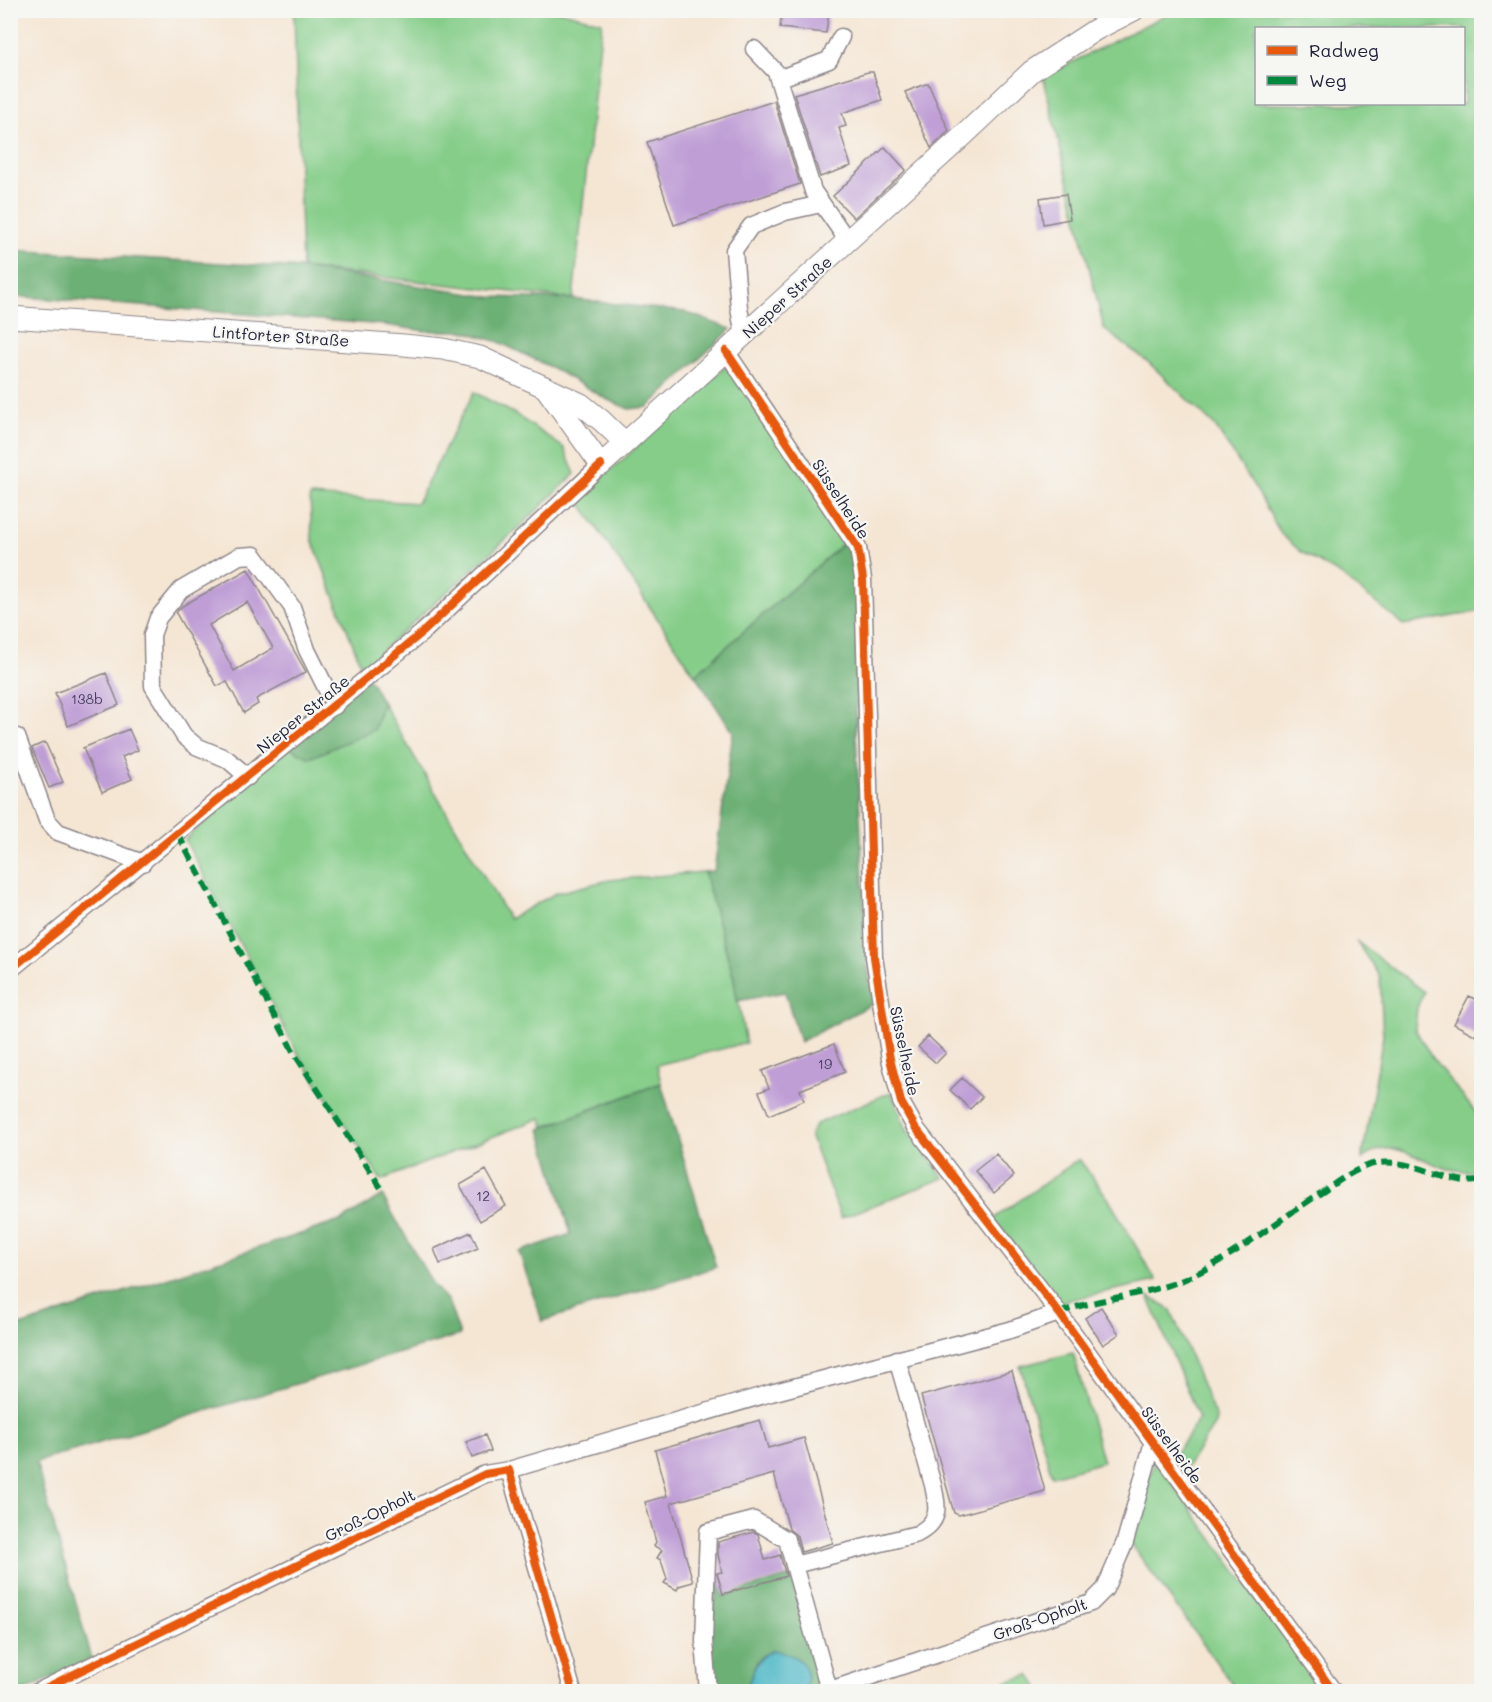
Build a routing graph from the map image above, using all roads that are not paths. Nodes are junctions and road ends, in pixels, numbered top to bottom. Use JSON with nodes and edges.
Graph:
{"nodes":[{"id":1,"x":1134,"y":10,"type":"edge"},
{"id":2,"x":841,"y":37,"type":"dead end"},
{"id":3,"x":754,"y":49,"type":"dead end"},
{"id":4,"x":778,"y":79,"type":"junction"},
{"id":5,"x":821,"y":204,"type":"junction"},
{"id":6,"x":848,"y":241,"type":"junction"},
{"id":7,"x":10,"y":317,"type":"edge"},
{"id":8,"x":744,"y":336,"type":"junction"},
{"id":9,"x":726,"y":351,"type":"junction"},
{"id":10,"x":545,"y":387,"type":"junction"},
{"id":11,"x":625,"y":443,"type":"junction"},
{"id":12,"x":601,"y":465,"type":"junction"},
{"id":13,"x":335,"y":706,"type":"junction"},
{"id":14,"x":16,"y":737,"type":"dead end"},
{"id":15,"x":248,"y":777,"type":"junction"},
{"id":16,"x":143,"y":863,"type":"junction"},
{"id":17,"x":10,"y":970,"type":"edge"},
{"id":18,"x":1059,"y":1314,"type":"junction"},
{"id":19,"x":897,"y":1359,"type":"junction"},
{"id":20,"x":1153,"y":1442,"type":"junction"},
{"id":21,"x":508,"y":1470,"type":"junction"},
{"id":22,"x":794,"y":1565,"type":"junction"},
{"id":23,"x":826,"y":1691,"type":"edge"},
{"id":24,"x":37,"y":1692,"type":"edge"},
{"id":25,"x":573,"y":1692,"type":"edge"},
{"id":26,"x":708,"y":1692,"type":"edge"},
{"id":27,"x":1334,"y":1692,"type":"edge"}],
"edges":[{"from":1,"to":6,"type":"main road","name":"Nieper Straße"},
{"from":2,"to":4,"type":"street"},
{"from":3,"to":4,"type":"street"},
{"from":4,"to":5,"type":"street"},
{"from":5,"to":6,"type":"street"},
{"from":5,"to":8,"type":"street"},
{"from":6,"to":8,"type":"main road","name":"Nieper Straße"},
{"from":7,"to":10,"type":"main road","name":"Lintforter Straße"},
{"from":8,"to":9,"type":"main road","name":"Nieper Straße"},
{"from":9,"to":11,"type":"main road","name":"Nieper Straße"},
{"from":9,"to":18,"type":"street","name":"Süsselheide"},
{"from":10,"to":11,"type":"main road","name":"Lintforter Straße"},
{"from":10,"to":12,"type":"main road","name":"Lintforter Straße"},
{"from":11,"to":12,"type":"main road","name":"Nieper Straße"},
{"from":12,"to":13,"type":"street","name":"Nieper Straße"},
{"from":13,"to":15,"type":"street","name":"Nieper Straße"},
{"from":13,"to":15,"type":"street"},
{"from":14,"to":16,"type":"street"},
{"from":15,"to":16,"type":"street","name":"Nieper Straße"},
{"from":16,"to":17,"type":"street","name":"Nieper Straße"},
{"from":18,"to":19,"type":"street","name":"Groß-Opholt"},
{"from":18,"to":20,"type":"street","name":"Süsselheide"},
{"from":19,"to":21,"type":"street","name":"Groß-Opholt"},
{"from":19,"to":22,"type":"street"},
{"from":20,"to":23,"type":"street","name":"Groß-Opholt"},
{"from":20,"to":27,"type":"street","name":"Süsselheide"},
{"from":21,"to":24,"type":"street","name":"Groß-Opholt"},
{"from":21,"to":25,"type":"street"},
{"from":22,"to":23,"type":"street"},
{"from":22,"to":26,"type":"street"}]}
